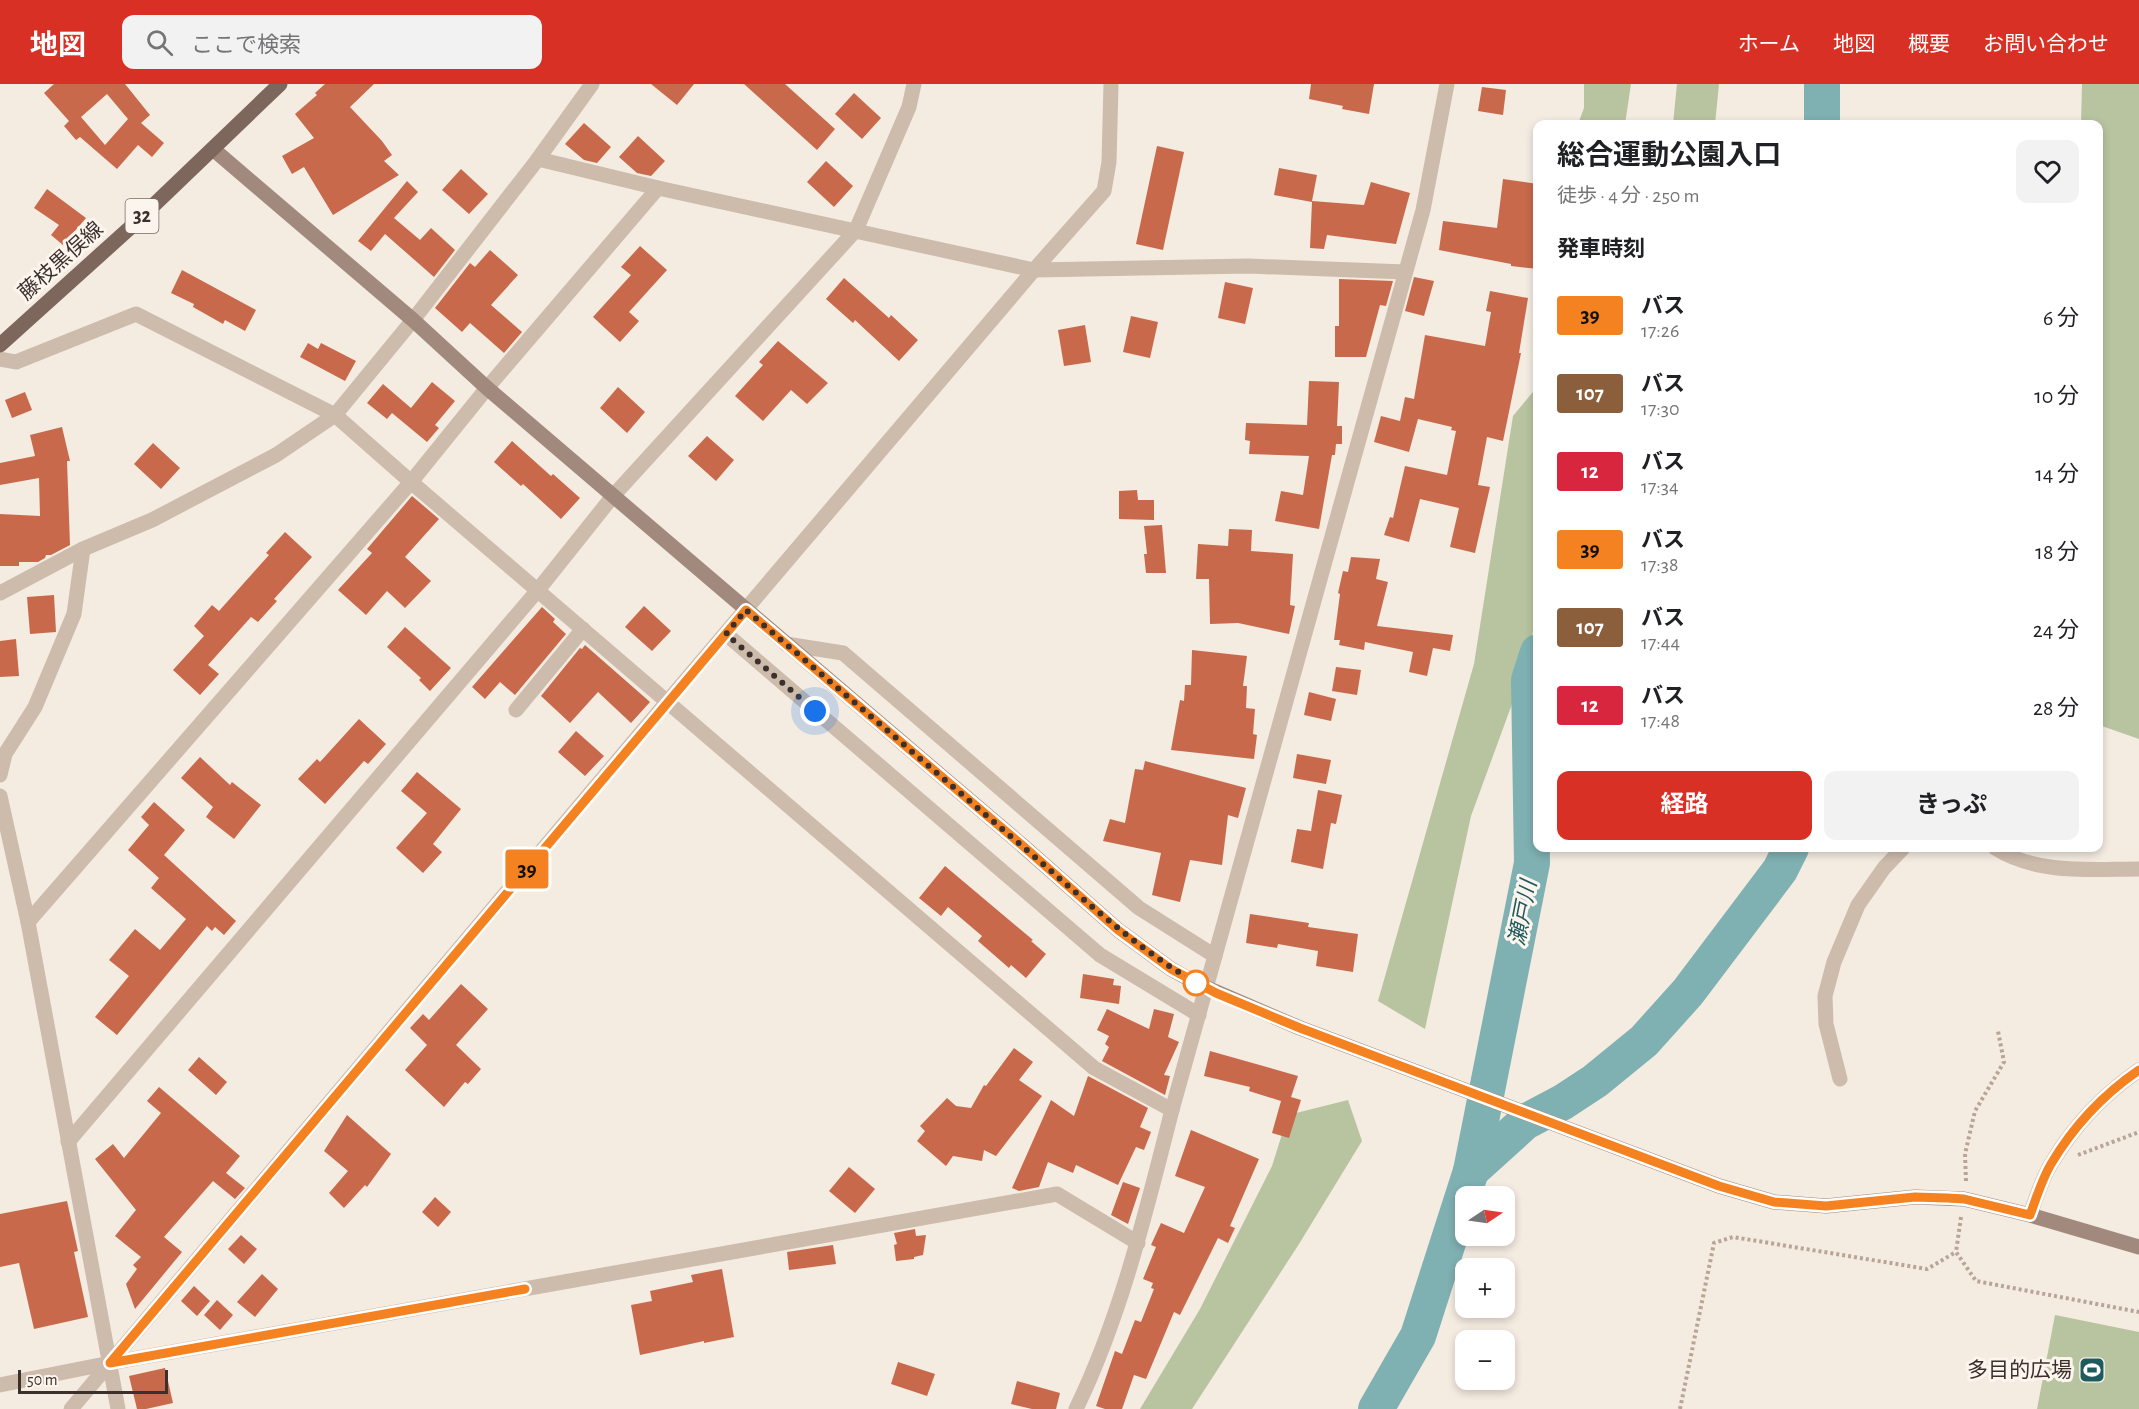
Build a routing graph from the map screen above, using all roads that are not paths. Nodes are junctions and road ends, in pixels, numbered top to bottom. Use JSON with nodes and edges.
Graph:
{"nodes":[{"id":1,"x":280,"y":84,"type":"edge"},
{"id":2,"x":592,"y":84,"type":"edge"},
{"id":3,"x":914,"y":84,"type":"edge"},
{"id":4,"x":1111,"y":84,"type":"edge"},
{"id":5,"x":1447,"y":84,"type":"edge"},
{"id":6,"x":213,"y":149,"type":"junction"},
{"id":7,"x":538,"y":159,"type":"junction"},
{"id":8,"x":658,"y":188,"type":"junction"},
{"id":9,"x":856,"y":230,"type":"junction"},
{"id":10,"x":1034,"y":270,"type":"junction"},
{"id":11,"x":1405,"y":272,"type":"junction"},
{"id":12,"x":413,"y":320,"type":"junction"},
{"id":13,"x":0,"y":345,"type":"edge"},
{"id":14,"x":0,"y":359,"type":"edge"},
{"id":15,"x":487,"y":388,"type":"junction"},
{"id":16,"x":335,"y":415,"type":"junction"},
{"id":17,"x":411,"y":482,"type":"junction"},
{"id":18,"x":613,"y":496,"type":"junction"},
{"id":19,"x":83,"y":549,"type":"junction"},
{"id":20,"x":538,"y":590,"type":"junction"},
{"id":21,"x":0,"y":593,"type":"edge"},
{"id":22,"x":746,"y":610,"type":"junction"},
{"id":23,"x":583,"y":629,"type":"junction"},
{"id":24,"x":726,"y":634,"type":"junction"},
{"id":25,"x":786,"y":644,"type":"junction"},
{"id":26,"x":668,"y":702,"type":"junction"},
{"id":27,"x":516,"y":710,"type":"dead end"},
{"id":28,"x":0,"y":775,"type":"edge"},
{"id":29,"x":0,"y":796,"type":"edge"},
{"id":30,"x":1899,"y":852,"type":"edge"},
{"id":31,"x":2002,"y":852,"type":"edge"},
{"id":32,"x":2139,"y":870,"type":"edge"},
{"id":33,"x":28,"y":922,"type":"junction"},
{"id":34,"x":1215,"y":956,"type":"junction"},
{"id":35,"x":1199,"y":1015,"type":"junction"},
{"id":36,"x":2139,"y":1070,"type":"edge"},
{"id":37,"x":1840,"y":1079,"type":"dead end"},
{"id":38,"x":1172,"y":1110,"type":"junction"},
{"id":39,"x":68,"y":1142,"type":"junction"},
{"id":40,"x":2030,"y":1215,"type":"junction"},
{"id":41,"x":1138,"y":1243,"type":"junction"},
{"id":42,"x":2139,"y":1247,"type":"edge"},
{"id":43,"x":110,"y":1363,"type":"junction"},
{"id":44,"x":0,"y":1385,"type":"edge"},
{"id":45,"x":71,"y":1409,"type":"edge"},
{"id":46,"x":118,"y":1409,"type":"edge"},
{"id":47,"x":1076,"y":1409,"type":"edge"}],
"edges":[{"from":1,"to":6,"type":"main road","name":"藤枝黒俣線","number":"32"},
{"from":2,"to":7,"type":"street"},
{"from":3,"to":9,"type":"street"},
{"from":4,"to":10,"type":"street"},
{"from":5,"to":11,"type":"street"},
{"from":6,"to":12,"type":"street"},
{"from":6,"to":13,"type":"main road","name":"藤枝黒俣線","number":"32"},
{"from":7,"to":8,"type":"street"},
{"from":7,"to":12,"type":"street"},
{"from":8,"to":9,"type":"street"},
{"from":8,"to":15,"type":"street"},
{"from":9,"to":10,"type":"street"},
{"from":9,"to":18,"type":"street"},
{"from":10,"to":11,"type":"street"},
{"from":10,"to":22,"type":"street"},
{"from":11,"to":34,"type":"street"},
{"from":12,"to":15,"type":"street"},
{"from":12,"to":16,"type":"street"},
{"from":14,"to":16,"type":"street"},
{"from":15,"to":17,"type":"street"},
{"from":15,"to":18,"type":"street"},
{"from":16,"to":17,"type":"street"},
{"from":16,"to":19,"type":"street"},
{"from":17,"to":20,"type":"street"},
{"from":17,"to":33,"type":"street"},
{"from":18,"to":20,"type":"street"},
{"from":18,"to":22,"type":"street"},
{"from":19,"to":21,"type":"street"},
{"from":19,"to":28,"type":"street"},
{"from":20,"to":23,"type":"street"},
{"from":20,"to":39,"type":"street"},
{"from":22,"to":24,"type":"street"},
{"from":22,"to":25,"type":"street"},
{"from":23,"to":26,"type":"street"},
{"from":23,"to":27,"type":"street"},
{"from":24,"to":26,"type":"street"},
{"from":24,"to":35,"type":"street"},
{"from":25,"to":34,"type":"street"},
{"from":25,"to":40,"type":"street"},
{"from":26,"to":38,"type":"street"},
{"from":26,"to":43,"type":"street"},
{"from":29,"to":33,"type":"street"},
{"from":30,"to":37,"type":"street"},
{"from":31,"to":32,"type":"street"},
{"from":33,"to":39,"type":"street"},
{"from":34,"to":35,"type":"street"},
{"from":35,"to":38,"type":"street"},
{"from":36,"to":40,"type":"street"},
{"from":38,"to":41,"type":"street"},
{"from":39,"to":43,"type":"street"},
{"from":40,"to":42,"type":"street"},
{"from":41,"to":43,"type":"street"},
{"from":41,"to":47,"type":"street"},
{"from":43,"to":44,"type":"street"},
{"from":43,"to":45,"type":"street"},
{"from":43,"to":46,"type":"street"}]}
